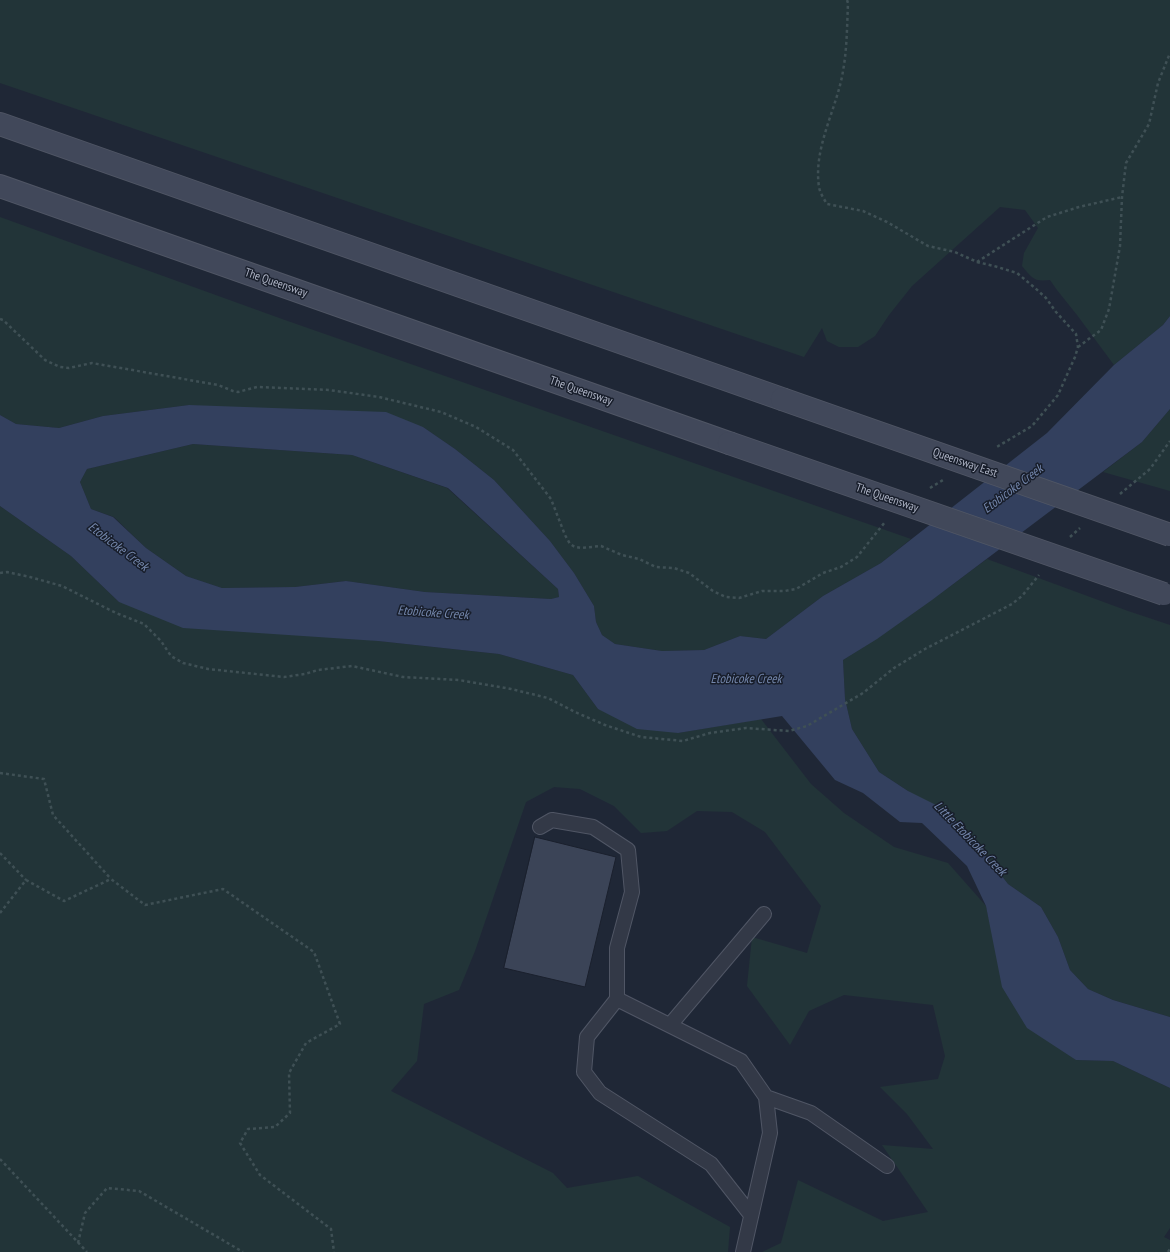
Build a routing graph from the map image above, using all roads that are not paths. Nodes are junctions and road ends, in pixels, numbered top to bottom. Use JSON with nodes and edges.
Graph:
{"nodes":[{"id":1,"x":0,"y":124,"type":"edge"},
{"id":2,"x":0,"y":186,"type":"edge"},
{"id":3,"x":1170,"y":535,"type":"edge"},
{"id":4,"x":1167,"y":596,"type":"edge"},
{"id":5,"x":540,"y":827,"type":"dead end"},
{"id":6,"x":764,"y":914,"type":"dead end"},
{"id":7,"x":617,"y":999,"type":"junction"},
{"id":8,"x":670,"y":1025,"type":"junction"},
{"id":9,"x":766,"y":1097,"type":"junction"},
{"id":10,"x":887,"y":1166,"type":"dead end"},
{"id":11,"x":751,"y":1215,"type":"junction"},
{"id":12,"x":743,"y":1252,"type":"edge"}],
"edges":[{"from":1,"to":3,"type":"main road","name":"Queensway East","bridge":true},
{"from":2,"to":4,"type":"main road","name":"The Queensway","bridge":true},
{"from":5,"to":7,"type":"lane"},
{"from":6,"to":8,"type":"lane"},
{"from":7,"to":8,"type":"lane"},
{"from":7,"to":11,"type":"lane"},
{"from":8,"to":9,"type":"lane"},
{"from":9,"to":10,"type":"lane"},
{"from":9,"to":11,"type":"lane"},
{"from":11,"to":12,"type":"lane"}]}
